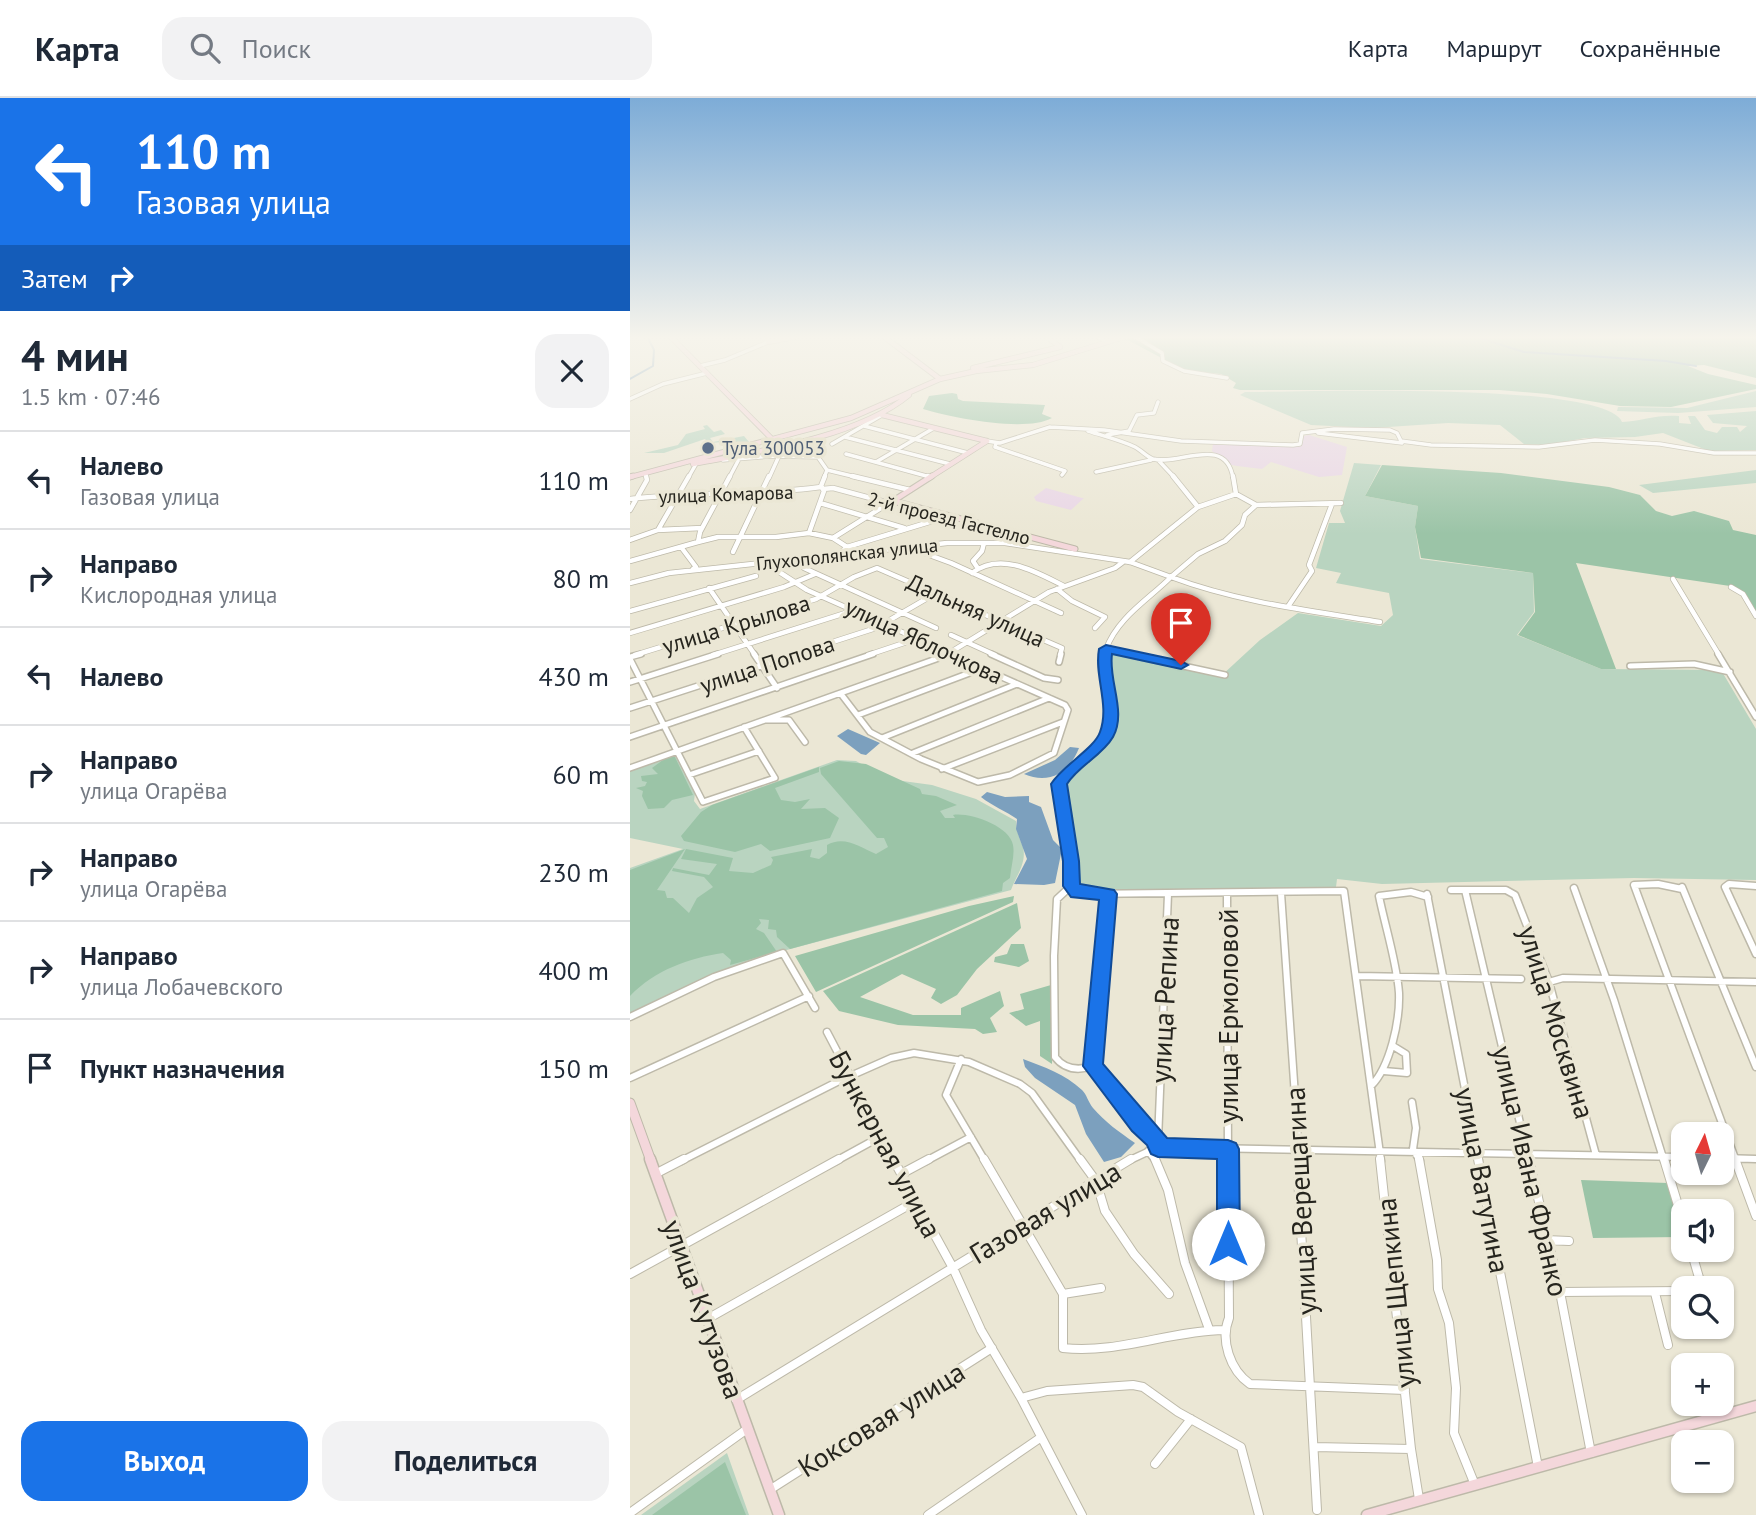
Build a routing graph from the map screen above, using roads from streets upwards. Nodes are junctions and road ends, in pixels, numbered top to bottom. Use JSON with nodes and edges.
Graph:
{"nodes":[{"id":1,"x":736,"y":402,"type":"edge"},
{"id":2,"x":894,"y":402,"type":"edge"},
{"id":3,"x":899,"y":402,"type":"edge"},
{"id":4,"x":1158,"y":402,"type":"dead end"},
{"id":5,"x":878,"y":409,"type":"junction"},
{"id":6,"x":883,"y":414,"type":"junction"},
{"id":7,"x":826,"y":425,"type":"junction"},
{"id":8,"x":864,"y":426,"type":"junction"},
{"id":9,"x":1050,"y":427,"type":"junction"},
{"id":10,"x":934,"y":428,"type":"junction"},
{"id":11,"x":833,"y":431,"type":"junction"},
{"id":12,"x":1127,"y":432,"type":"junction"},
{"id":13,"x":1308,"y":432,"type":"junction"},
{"id":14,"x":1102,"y":435,"type":"junction"},
{"id":15,"x":845,"y":437,"type":"junction"},
{"id":16,"x":772,"y":439,"type":"junction"},
{"id":17,"x":915,"y":439,"type":"junction"},
{"id":18,"x":987,"y":441,"type":"junction"},
{"id":19,"x":1207,"y":442,"type":"junction"},
{"id":20,"x":996,"y":443,"type":"junction"},
{"id":21,"x":832,"y":444,"type":"dead end"},
{"id":22,"x":1422,"y":444,"type":"junction"},
{"id":23,"x":896,"y":450,"type":"junction"},
{"id":24,"x":968,"y":453,"type":"junction"},
{"id":25,"x":1210,"y":453,"type":"junction"},
{"id":26,"x":1756,"y":453,"type":"edge"},
{"id":27,"x":846,"y":454,"type":"dead end"},
{"id":28,"x":779,"y":456,"type":"junction"},
{"id":29,"x":733,"y":458,"type":"junction"},
{"id":30,"x":1147,"y":459,"type":"junction"},
{"id":31,"x":1156,"y":459,"type":"junction"},
{"id":32,"x":705,"y":461,"type":"junction"},
{"id":33,"x":876,"y":462,"type":"junction"},
{"id":34,"x":696,"y":464,"type":"junction"},
{"id":35,"x":950,"y":464,"type":"junction"},
{"id":36,"x":827,"y":470,"type":"junction"},
{"id":37,"x":1096,"y":472,"type":"dead end"},
{"id":38,"x":1062,"y":475,"type":"dead end"},
{"id":39,"x":646,"y":476,"type":"junction"},
{"id":40,"x":930,"y":477,"type":"junction"},
{"id":41,"x":630,"y":478,"type":"edge"},
{"id":42,"x":822,"y":488,"type":"junction"},
{"id":43,"x":910,"y":490,"type":"junction"},
{"id":44,"x":761,"y":493,"type":"junction"},
{"id":45,"x":721,"y":494,"type":"junction"},
{"id":46,"x":1235,"y":494,"type":"junction"},
{"id":47,"x":679,"y":496,"type":"junction"},
{"id":48,"x":638,"y":497,"type":"junction"},
{"id":49,"x":630,"y":499,"type":"edge"},
{"id":50,"x":891,"y":502,"type":"junction"},
{"id":51,"x":820,"y":503,"type":"junction"},
{"id":52,"x":1341,"y":503,"type":"dead end"},
{"id":53,"x":1332,"y":504,"type":"junction"},
{"id":54,"x":1256,"y":505,"type":"junction"},
{"id":55,"x":1198,"y":507,"type":"junction"},
{"id":56,"x":630,"y":510,"type":"edge"},
{"id":57,"x":867,"y":516,"type":"junction"},
{"id":58,"x":946,"y":516,"type":"junction"},
{"id":59,"x":702,"y":528,"type":"junction"},
{"id":60,"x":905,"y":528,"type":"junction"},
{"id":61,"x":659,"y":530,"type":"junction"},
{"id":62,"x":810,"y":533,"type":"junction"},
{"id":63,"x":1009,"y":533,"type":"junction"},
{"id":64,"x":741,"y":536,"type":"junction"},
{"id":65,"x":833,"y":538,"type":"junction"},
{"id":66,"x":630,"y":540,"type":"edge"},
{"id":67,"x":698,"y":542,"type":"junction"},
{"id":68,"x":984,"y":543,"type":"junction"},
{"id":69,"x":998,"y":543,"type":"junction"},
{"id":70,"x":681,"y":547,"type":"junction"},
{"id":71,"x":847,"y":547,"type":"junction"},
{"id":72,"x":910,"y":548,"type":"junction"},
{"id":73,"x":1075,"y":549,"type":"dead end"},
{"id":74,"x":733,"y":552,"type":"dead end"},
{"id":75,"x":837,"y":556,"type":"junction"},
{"id":76,"x":810,"y":559,"type":"junction"},
{"id":77,"x":630,"y":561,"type":"edge"},
{"id":78,"x":775,"y":562,"type":"junction"},
{"id":79,"x":1123,"y":562,"type":"junction"},
{"id":80,"x":1130,"y":562,"type":"junction"},
{"id":81,"x":977,"y":567,"type":"junction"},
{"id":82,"x":877,"y":568,"type":"joint"},
{"id":83,"x":691,"y":571,"type":"junction"},
{"id":84,"x":815,"y":573,"type":"junction"},
{"id":85,"x":972,"y":573,"type":"junction"},
{"id":86,"x":756,"y":576,"type":"dead end"},
{"id":87,"x":1169,"y":576,"type":"junction"},
{"id":88,"x":1673,"y":579,"type":"dead end"},
{"id":89,"x":630,"y":583,"type":"edge"},
{"id":90,"x":796,"y":583,"type":"junction"},
{"id":91,"x":1064,"y":586,"type":"junction"},
{"id":92,"x":841,"y":587,"type":"junction"},
{"id":93,"x":1731,"y":587,"type":"dead end"},
{"id":94,"x":709,"y":589,"type":"junction"},
{"id":95,"x":1056,"y":589,"type":"junction"},
{"id":96,"x":938,"y":592,"type":"junction"},
{"id":97,"x":824,"y":596,"type":"junction"},
{"id":98,"x":1036,"y":600,"type":"junction"},
{"id":99,"x":1289,"y":605,"type":"junction"},
{"id":100,"x":722,"y":606,"type":"junction"},
{"id":101,"x":855,"y":610,"type":"junction"},
{"id":102,"x":630,"y":611,"type":"edge"},
{"id":103,"x":1060,"y":612,"type":"dead end"},
{"id":104,"x":902,"y":614,"type":"junction"},
{"id":105,"x":1756,"y":615,"type":"edge"},
{"id":106,"x":1002,"y":621,"type":"junction"},
{"id":107,"x":1380,"y":622,"type":"dead end"},
{"id":108,"x":885,"y":623,"type":"junction"},
{"id":109,"x":735,"y":625,"type":"junction"},
{"id":110,"x":936,"y":628,"type":"dead end"},
{"id":111,"x":1095,"y":628,"type":"dead end"},
{"id":112,"x":630,"y":634,"type":"edge"},
{"id":113,"x":951,"y":635,"type":"dead end"},
{"id":114,"x":919,"y":639,"type":"junction"},
{"id":115,"x":967,"y":642,"type":"junction"},
{"id":116,"x":748,"y":644,"type":"junction"},
{"id":117,"x":1106,"y":649,"type":"junction"},
{"id":118,"x":952,"y":653,"type":"junction"},
{"id":119,"x":630,"y":658,"type":"edge"},
{"id":120,"x":1059,"y":662,"type":"dead end"},
{"id":121,"x":761,"y":666,"type":"junction"},
{"id":122,"x":1630,"y":666,"type":"dead end"},
{"id":123,"x":983,"y":668,"type":"junction"},
{"id":124,"x":1730,"y":673,"type":"junction"},
{"id":125,"x":1225,"y":675,"type":"dead end"},
{"id":126,"x":640,"y":679,"type":"junction"},
{"id":127,"x":1058,"y":680,"type":"dead end"},
{"id":128,"x":630,"y":682,"type":"edge"},
{"id":129,"x":1017,"y":684,"type":"junction"},
{"id":130,"x":777,"y":688,"type":"junction"},
{"id":131,"x":841,"y":694,"type":"junction"},
{"id":132,"x":1049,"y":698,"type":"junction"},
{"id":133,"x":652,"y":701,"type":"junction"},
{"id":134,"x":630,"y":708,"type":"edge"},
{"id":135,"x":858,"y":715,"type":"junction"},
{"id":136,"x":1756,"y":717,"type":"edge"},
{"id":137,"x":764,"y":720,"type":"junction"},
{"id":138,"x":1063,"y":722,"type":"junction"},
{"id":139,"x":665,"y":725,"type":"junction"},
{"id":140,"x":744,"y":727,"type":"junction"},
{"id":141,"x":630,"y":737,"type":"edge"},
{"id":142,"x":881,"y":738,"type":"junction"},
{"id":143,"x":805,"y":742,"type":"dead end"},
{"id":144,"x":677,"y":750,"type":"junction"},
{"id":145,"x":759,"y":751,"type":"junction"},
{"id":146,"x":913,"y":752,"type":"junction"},
{"id":147,"x":630,"y":768,"type":"edge"},
{"id":148,"x":942,"y":768,"type":"junction"},
{"id":149,"x":690,"y":775,"type":"junction"},
{"id":150,"x":978,"y":782,"type":"joint"},
{"id":151,"x":1071,"y":886,"type":"junction"},
{"id":152,"x":1756,"y":886,"type":"edge"},
{"id":153,"x":1451,"y":890,"type":"dead end"},
{"id":154,"x":1465,"y":890,"type":"junction"},
{"id":155,"x":1344,"y":891,"type":"joint"},
{"id":156,"x":1575,"y":891,"type":"dead end"},
{"id":157,"x":1281,"y":893,"type":"junction"},
{"id":158,"x":1108,"y":894,"type":"junction"},
{"id":159,"x":1168,"y":894,"type":"junction"},
{"id":160,"x":1227,"y":894,"type":"junction"},
{"id":161,"x":1756,"y":954,"type":"edge"},
{"id":162,"x":1357,"y":976,"type":"junction"},
{"id":163,"x":1395,"y":977,"type":"junction"},
{"id":164,"x":1444,"y":979,"type":"junction"},
{"id":165,"x":1486,"y":979,"type":"junction"},
{"id":166,"x":1521,"y":979,"type":"dead end"},
{"id":167,"x":1606,"y":979,"type":"junction"},
{"id":168,"x":1669,"y":980,"type":"junction"},
{"id":169,"x":1549,"y":982,"type":"junction"},
{"id":170,"x":1721,"y":982,"type":"junction"},
{"id":171,"x":1756,"y":982,"type":"edge"},
{"id":172,"x":809,"y":996,"type":"junction"},
{"id":173,"x":815,"y":1008,"type":"dead end"},
{"id":174,"x":630,"y":1017,"type":"edge"},
{"id":175,"x":827,"y":1032,"type":"dead end"},
{"id":176,"x":1393,"y":1046,"type":"junction"},
{"id":177,"x":961,"y":1059,"type":"junction"},
{"id":178,"x":1093,"y":1066,"type":"junction"},
{"id":179,"x":1756,"y":1067,"type":"edge"},
{"id":180,"x":1384,"y":1071,"type":"junction"},
{"id":181,"x":630,"y":1078,"type":"edge"},
{"id":182,"x":850,"y":1079,"type":"junction"},
{"id":183,"x":1371,"y":1086,"type":"junction"},
{"id":184,"x":1412,"y":1102,"type":"dead end"},
{"id":185,"x":630,"y":1103,"type":"edge"},
{"id":186,"x":971,"y":1137,"type":"junction"},
{"id":187,"x":878,"y":1138,"type":"junction"},
{"id":188,"x":1158,"y":1144,"type":"junction"},
{"id":189,"x":1228,"y":1149,"type":"junction"},
{"id":190,"x":1296,"y":1150,"type":"junction"},
{"id":191,"x":1148,"y":1151,"type":"junction"},
{"id":192,"x":1379,"y":1151,"type":"junction"},
{"id":193,"x":1414,"y":1152,"type":"junction"},
{"id":194,"x":1526,"y":1153,"type":"junction"},
{"id":195,"x":1479,"y":1154,"type":"junction"},
{"id":196,"x":1597,"y":1155,"type":"junction"},
{"id":197,"x":1664,"y":1156,"type":"junction"},
{"id":198,"x":1671,"y":1156,"type":"edge"},
{"id":199,"x":1735,"y":1158,"type":"junction"},
{"id":200,"x":1756,"y":1158,"type":"edge"},
{"id":201,"x":655,"y":1174,"type":"junction"},
{"id":202,"x":901,"y":1174,"type":"junction"},
{"id":203,"x":1096,"y":1181,"type":"junction"},
{"id":204,"x":1676,"y":1199,"type":"edge"},
{"id":205,"x":916,"y":1200,"type":"junction"},
{"id":206,"x":1756,"y":1216,"type":"edge"},
{"id":207,"x":1024,"y":1226,"type":"junction"},
{"id":208,"x":1546,"y":1240,"type":"junction"},
{"id":209,"x":1569,"y":1241,"type":"dead end"},
{"id":210,"x":680,"y":1245,"type":"junction"},
{"id":211,"x":953,"y":1268,"type":"junction"},
{"id":212,"x":630,"y":1274,"type":"edge"},
{"id":213,"x":1101,"y":1288,"type":"dead end"},
{"id":214,"x":1560,"y":1292,"type":"junction"},
{"id":215,"x":1671,"y":1292,"type":"edge"},
{"id":216,"x":1655,"y":1293,"type":"junction"},
{"id":217,"x":1063,"y":1294,"type":"junction"},
{"id":218,"x":1170,"y":1294,"type":"dead end"},
{"id":219,"x":707,"y":1320,"type":"junction"},
{"id":220,"x":1209,"y":1329,"type":"junction"},
{"id":221,"x":1224,"y":1330,"type":"junction"},
{"id":222,"x":1668,"y":1345,"type":"dead end"},
{"id":223,"x":992,"y":1348,"type":"junction"},
{"id":224,"x":1247,"y":1383,"type":"joint"},
{"id":225,"x":1310,"y":1387,"type":"junction"},
{"id":226,"x":1405,"y":1390,"type":"junction"},
{"id":227,"x":1021,"y":1398,"type":"junction"},
{"id":228,"x":736,"y":1400,"type":"junction"},
{"id":229,"x":1756,"y":1406,"type":"edge"},
{"id":230,"x":1191,"y":1419,"type":"junction"},
{"id":231,"x":747,"y":1429,"type":"junction"},
{"id":232,"x":1041,"y":1438,"type":"junction"},
{"id":233,"x":1314,"y":1447,"type":"junction"},
{"id":234,"x":1411,"y":1449,"type":"junction"},
{"id":235,"x":1591,"y":1454,"type":"junction"},
{"id":236,"x":1155,"y":1464,"type":"dead end"},
{"id":237,"x":1538,"y":1467,"type":"junction"},
{"id":238,"x":1475,"y":1485,"type":"junction"},
{"id":239,"x":770,"y":1490,"type":"junction"},
{"id":240,"x":1419,"y":1500,"type":"junction"},
{"id":241,"x":1317,"y":1510,"type":"dead end"},
{"id":242,"x":630,"y":1513,"type":"edge"},
{"id":243,"x":779,"y":1515,"type":"edge"},
{"id":244,"x":928,"y":1515,"type":"edge"},
{"id":245,"x":1082,"y":1515,"type":"edge"},
{"id":246,"x":1259,"y":1515,"type":"edge"},
{"id":247,"x":1367,"y":1515,"type":"edge"}],
"edges":[{"from":1,"to":16,"type":"street"},
{"from":2,"to":5,"type":"street"},
{"from":3,"to":6,"type":"street"},
{"from":4,"to":12,"type":"street"},
{"from":5,"to":6,"type":"street"},
{"from":5,"to":7,"type":"street"},
{"from":6,"to":8,"type":"street"},
{"from":6,"to":10,"type":"street"},
{"from":6,"to":11,"type":"street"},
{"from":7,"to":11,"type":"street"},
{"from":7,"to":16,"type":"street"},
{"from":8,"to":15,"type":"street"},
{"from":8,"to":17,"type":"street"},
{"from":9,"to":12,"type":"street"},
{"from":9,"to":14,"type":"street"},
{"from":9,"to":20,"type":"street"},
{"from":10,"to":17,"type":"street"},
{"from":10,"to":18,"type":"street"},
{"from":11,"to":29,"type":"street"},
{"from":12,"to":14,"type":"street"},
{"from":12,"to":19,"type":"street"},
{"from":13,"to":19,"type":"street"},
{"from":13,"to":22,"type":"street"},
{"from":13,"to":22,"type":"street"},
{"from":14,"to":30,"type":"street"},
{"from":15,"to":21,"type":"street"},
{"from":15,"to":23,"type":"street"},
{"from":16,"to":32,"type":"street"},
{"from":17,"to":23,"type":"street"},
{"from":17,"to":24,"type":"street"},
{"from":18,"to":20,"type":"street"},
{"from":18,"to":24,"type":"street"},
{"from":19,"to":25,"type":"street"},
{"from":20,"to":38,"type":"street"},
{"from":22,"to":26,"type":"street"},
{"from":23,"to":33,"type":"street"},
{"from":23,"to":35,"type":"street"},
{"from":24,"to":35,"type":"street"},
{"from":25,"to":31,"type":"street"},
{"from":25,"to":46,"type":"street"},
{"from":27,"to":33,"type":"street"},
{"from":28,"to":29,"type":"street"},
{"from":28,"to":36,"type":"street"},
{"from":28,"to":44,"type":"street"},
{"from":29,"to":32,"type":"street"},
{"from":29,"to":45,"type":"street"},
{"from":30,"to":31,"type":"street"},
{"from":30,"to":37,"type":"street"},
{"from":31,"to":55,"type":"street"},
{"from":32,"to":34,"type":"street"},
{"from":32,"to":41,"type":"street"},
{"from":33,"to":40,"type":"street"},
{"from":34,"to":39,"type":"street"},
{"from":34,"to":47,"type":"street"},
{"from":35,"to":40,"type":"street"},
{"from":36,"to":42,"type":"street"},
{"from":36,"to":43,"type":"street"},
{"from":39,"to":41,"type":"street"},
{"from":39,"to":48,"type":"street"},
{"from":40,"to":43,"type":"street"},
{"from":42,"to":44,"type":"street","name":"улица Комарова"},
{"from":42,"to":50,"type":"street","name":"2-й проезд Гастелло"},
{"from":42,"to":51,"type":"street"},
{"from":43,"to":50,"type":"street"},
{"from":44,"to":45,"type":"street","name":"улица Комарова"},
{"from":44,"to":64,"type":"street"},
{"from":45,"to":47,"type":"street","name":"улица Комарова"},
{"from":45,"to":59,"type":"street"},
{"from":46,"to":54,"type":"street"},
{"from":46,"to":55,"type":"street"},
{"from":47,"to":48,"type":"street","name":"улица Комарова"},
{"from":47,"to":61,"type":"street"},
{"from":48,"to":49,"type":"street","name":"улица Комарова"},
{"from":48,"to":56,"type":"street"},
{"from":50,"to":57,"type":"street"},
{"from":50,"to":58,"type":"street","name":"2-й проезд Гастелло"},
{"from":51,"to":57,"type":"street"},
{"from":51,"to":62,"type":"street"},
{"from":52,"to":53,"type":"street"},
{"from":53,"to":54,"type":"street"},
{"from":53,"to":99,"type":"street"},
{"from":54,"to":87,"type":"street"},
{"from":55,"to":80,"type":"street"},
{"from":57,"to":60,"type":"street"},
{"from":57,"to":65,"type":"street"},
{"from":58,"to":60,"type":"street"},
{"from":58,"to":63,"type":"street","name":"2-й проезд Гастелло"},
{"from":59,"to":61,"type":"street"},
{"from":59,"to":67,"type":"street"},
{"from":60,"to":71,"type":"street"},
{"from":61,"to":66,"type":"street"},
{"from":62,"to":64,"type":"street"},
{"from":62,"to":65,"type":"street"},
{"from":63,"to":69,"type":"street"},
{"from":63,"to":73,"type":"street","name":"2-й проезд Гастелло"},
{"from":64,"to":67,"type":"street"},
{"from":64,"to":74,"type":"street"},
{"from":65,"to":71,"type":"street"},
{"from":67,"to":70,"type":"street"},
{"from":68,"to":69,"type":"street","name":"Глухополянская улица"},
{"from":68,"to":72,"type":"street","name":"Глухополянская улица"},
{"from":68,"to":81,"type":"street"},
{"from":69,"to":79,"type":"street","name":"Глухополянская улица"},
{"from":70,"to":77,"type":"street"},
{"from":70,"to":83,"type":"street"},
{"from":71,"to":75,"type":"street"},
{"from":72,"to":75,"type":"street","name":"Глухополянская улица"},
{"from":72,"to":85,"type":"street"},
{"from":75,"to":76,"type":"street","name":"Глухополянская улица"},
{"from":76,"to":78,"type":"street","name":"Глухополянская улица"},
{"from":76,"to":84,"type":"street"},
{"from":78,"to":83,"type":"street","name":"Глухополянская улица"},
{"from":78,"to":90,"type":"street","name":"улица Яблочкова"},
{"from":79,"to":80,"type":"street","name":"Глухополянская улица"},
{"from":79,"to":91,"type":"street"},
{"from":80,"to":87,"type":"street","name":"Глухополянская улица"},
{"from":81,"to":85,"type":"street"},
{"from":81,"to":91,"type":"street"},
{"from":82,"to":92,"type":"street","name":"улица Крылова"},
{"from":82,"to":96,"type":"street","name":"Дальняя улица"},
{"from":83,"to":89,"type":"street","name":"Глухополянская улица"},
{"from":84,"to":90,"type":"street"},
{"from":84,"to":92,"type":"street","name":"улица Яблочкова"},
{"from":85,"to":98,"type":"street"},
{"from":86,"to":94,"type":"street"},
{"from":87,"to":99,"type":"street","name":"Глухополянская улица"},
{"from":87,"to":117,"type":"street"},
{"from":88,"to":124,"type":"street"},
{"from":90,"to":97,"type":"street","name":"улица Яблочкова"},
{"from":90,"to":100,"type":"street"},
{"from":91,"to":95,"type":"street"},
{"from":92,"to":97,"type":"street","name":"улица Крылова"},
{"from":92,"to":104,"type":"street","name":"улица Яблочкова"},
{"from":93,"to":105,"type":"street"},
{"from":94,"to":100,"type":"street"},
{"from":94,"to":102,"type":"street"},
{"from":95,"to":98,"type":"street"},
{"from":95,"to":111,"type":"street"},
{"from":96,"to":104,"type":"street","name":"улица Попова"},
{"from":96,"to":106,"type":"street","name":"Дальняя улица"},
{"from":97,"to":101,"type":"street","name":"улица Яблочкова"},
{"from":97,"to":109,"type":"street","name":"улица Крылова"},
{"from":98,"to":103,"type":"street"},
{"from":98,"to":106,"type":"street"},
{"from":99,"to":107,"type":"street","name":"Глухополянская улица"},
{"from":100,"to":109,"type":"street"},
{"from":100,"to":112,"type":"street"},
{"from":101,"to":108,"type":"street","name":"улица Яблочкова"},
{"from":101,"to":116,"type":"street"},
{"from":104,"to":108,"type":"street","name":"улица Попова"},
{"from":104,"to":110,"type":"street","name":"улица Яблочкова"},
{"from":106,"to":115,"type":"street"},
{"from":106,"to":120,"type":"street","name":"Дальняя улица"},
{"from":108,"to":114,"type":"street","name":"улица Яблочкова"},
{"from":108,"to":121,"type":"street","name":"улица Попова"},
{"from":109,"to":116,"type":"street"},
{"from":109,"to":119,"type":"street","name":"улица Крылова"},
{"from":113,"to":115,"type":"street","name":"улица Яблочкова"},
{"from":114,"to":118,"type":"street","name":"улица Яблочкова"},
{"from":114,"to":130,"type":"street"},
{"from":115,"to":118,"type":"street"},
{"from":115,"to":127,"type":"street","name":"улица Яблочкова"},
{"from":116,"to":121,"type":"street"},
{"from":116,"to":126,"type":"street"},
{"from":117,"to":125,"type":"street"},
{"from":117,"to":151,"type":"street"},
{"from":118,"to":123,"type":"street","name":"улица Яблочкова"},
{"from":118,"to":131,"type":"street"},
{"from":119,"to":126,"type":"street"},
{"from":121,"to":130,"type":"street"},
{"from":121,"to":133,"type":"street","name":"улица Попова"},
{"from":122,"to":124,"type":"street"},
{"from":123,"to":129,"type":"street","name":"улица Яблочкова"},
{"from":123,"to":135,"type":"street"},
{"from":124,"to":136,"type":"street"},
{"from":126,"to":128,"type":"street"},
{"from":126,"to":133,"type":"street"},
{"from":129,"to":132,"type":"street","name":"улица Яблочкова"},
{"from":129,"to":142,"type":"street"},
{"from":130,"to":139,"type":"street"},
{"from":131,"to":135,"type":"street"},
{"from":131,"to":137,"type":"street"},
{"from":132,"to":138,"type":"street"},
{"from":132,"to":146,"type":"street"},
{"from":133,"to":134,"type":"street","name":"улица Попова"},
{"from":133,"to":139,"type":"street"},
{"from":135,"to":142,"type":"street"},
{"from":137,"to":140,"type":"street"},
{"from":137,"to":143,"type":"street"},
{"from":138,"to":148,"type":"street"},
{"from":138,"to":150,"type":"street"},
{"from":139,"to":141,"type":"street"},
{"from":139,"to":144,"type":"street"},
{"from":140,"to":144,"type":"street"},
{"from":140,"to":145,"type":"street"},
{"from":142,"to":146,"type":"street"},
{"from":144,"to":147,"type":"street"},
{"from":144,"to":149,"type":"street"},
{"from":145,"to":149,"type":"street"},
{"from":145,"to":149,"type":"street"},
{"from":146,"to":148,"type":"street"},
{"from":148,"to":150,"type":"street"},
{"from":151,"to":158,"type":"street"},
{"from":151,"to":178,"type":"street"},
{"from":152,"to":161,"type":"street"},
{"from":153,"to":154,"type":"street"},
{"from":154,"to":165,"type":"street","name":"улица Ивана Франко"},
{"from":154,"to":169,"type":"street","name":"улица Москвина"},
{"from":155,"to":157,"type":"street"},
{"from":155,"to":162,"type":"street","name":"улица Щепкина"},
{"from":156,"to":167,"type":"street"},
{"from":157,"to":160,"type":"street"},
{"from":157,"to":190,"type":"street","name":"улица Верещагина"},
{"from":158,"to":159,"type":"street"},
{"from":158,"to":178,"type":"street"},
{"from":159,"to":160,"type":"street"},
{"from":159,"to":188,"type":"street","name":"улица Репина"},
{"from":160,"to":189,"type":"street","name":"улица Ермоловой"},
{"from":162,"to":163,"type":"street"},
{"from":162,"to":183,"type":"street","name":"улица Щепкина"},
{"from":163,"to":164,"type":"street"},
{"from":163,"to":164,"type":"street","name":"улица Ватутина"},
{"from":163,"to":176,"type":"street"},
{"from":164,"to":165,"type":"street"},
{"from":164,"to":195,"type":"street","name":"улица Ватутина"},
{"from":165,"to":166,"type":"street"},
{"from":165,"to":194,"type":"street","name":"улица Ивана Франко"},
{"from":167,"to":168,"type":"street"},
{"from":167,"to":169,"type":"street"},
{"from":167,"to":197,"type":"street"},
{"from":168,"to":170,"type":"street"},
{"from":168,"to":170,"type":"street"},
{"from":168,"to":199,"type":"street"},
{"from":169,"to":196,"type":"street","name":"улица Москвина"},
{"from":170,"to":171,"type":"street"},
{"from":170,"to":179,"type":"street"},
{"from":172,"to":173,"type":"street"},
{"from":172,"to":174,"type":"street"},
{"from":172,"to":181,"type":"street"},
{"from":175,"to":182,"type":"street","name":"Бункерная улица"},
{"from":176,"to":180,"type":"street"},
{"from":176,"to":180,"type":"street"},
{"from":177,"to":182,"type":"street"},
{"from":177,"to":186,"type":"street"},
{"from":177,"to":203,"type":"street"},
{"from":178,"to":188,"type":"street"},
{"from":180,"to":183,"type":"street"},
{"from":182,"to":187,"type":"street","name":"Бункерная улица"},
{"from":182,"to":201,"type":"street"},
{"from":183,"to":192,"type":"street","name":"улица Щепкина"},
{"from":184,"to":193,"type":"street","name":"улица Щепкина"},
{"from":185,"to":201,"type":"street","name":"улица Кутузова"},
{"from":186,"to":202,"type":"street"},
{"from":186,"to":207,"type":"street"},
{"from":187,"to":202,"type":"street","name":"Бункерная улица"},
{"from":187,"to":210,"type":"street"},
{"from":188,"to":189,"type":"street","name":"Газовая улица"},
{"from":188,"to":191,"type":"street","name":"Газовая улица"},
{"from":189,"to":190,"type":"street","name":"Газовая улица"},
{"from":189,"to":221,"type":"street","name":"улица Ермоловой"},
{"from":190,"to":192,"type":"street","name":"Газовая улица"},
{"from":190,"to":225,"type":"street","name":"улица Верещагина"},
{"from":191,"to":203,"type":"street","name":"Газовая улица"},
{"from":191,"to":220,"type":"street"},
{"from":192,"to":193,"type":"street","name":"Газовая улица"},
{"from":192,"to":226,"type":"street","name":"улица Щепкина"},
{"from":193,"to":195,"type":"street","name":"Газовая улица"},
{"from":193,"to":238,"type":"street","name":"улица Щепкина"},
{"from":194,"to":195,"type":"street","name":"Газовая улица"},
{"from":194,"to":196,"type":"street","name":"Газовая улица"},
{"from":194,"to":208,"type":"street","name":"улица Ивана Франко"},
{"from":195,"to":237,"type":"street","name":"улица Ватутина"},
{"from":196,"to":197,"type":"street","name":"Газовая улица"},
{"from":197,"to":198,"type":"street","name":"Газовая улица"},
{"from":197,"to":204,"type":"street"},
{"from":199,"to":200,"type":"street"},
{"from":199,"to":206,"type":"street"},
{"from":201,"to":210,"type":"street","name":"улица Кутузова"},
{"from":202,"to":205,"type":"street","name":"Бункерная улица"},
{"from":203,"to":207,"type":"street","name":"Газовая улица"},
{"from":203,"to":218,"type":"street"},
{"from":205,"to":211,"type":"street","name":"Бункерная улица"},
{"from":205,"to":219,"type":"street"},
{"from":207,"to":211,"type":"street","name":"Газовая улица"},
{"from":207,"to":217,"type":"street"},
{"from":208,"to":209,"type":"street"},
{"from":208,"to":214,"type":"street","name":"улица Ивана Франко"},
{"from":210,"to":212,"type":"street"},
{"from":210,"to":219,"type":"street","name":"улица Кутузова"},
{"from":211,"to":223,"type":"street","name":"Бункерная улица"},
{"from":211,"to":228,"type":"street","name":"Газовая улица"},
{"from":213,"to":217,"type":"street"},
{"from":214,"to":216,"type":"street"},
{"from":214,"to":235,"type":"street","name":"улица Ивана Франко"},
{"from":215,"to":216,"type":"street"},
{"from":216,"to":222,"type":"street"},
{"from":217,"to":220,"type":"street"},
{"from":219,"to":228,"type":"street","name":"улица Кутузова"},
{"from":220,"to":221,"type":"street"},
{"from":221,"to":224,"type":"street","name":"улица Ермоловой"},
{"from":223,"to":227,"type":"street","name":"Бункерная улица"},
{"from":223,"to":239,"type":"street","name":"Коксовая улица"},
{"from":224,"to":225,"type":"street"},
{"from":225,"to":226,"type":"street"},
{"from":225,"to":233,"type":"street","name":"улица Верещагина"},
{"from":226,"to":234,"type":"street","name":"улица Щепкина"},
{"from":227,"to":230,"type":"street"},
{"from":227,"to":232,"type":"street","name":"Бункерная улица"},
{"from":228,"to":231,"type":"street","name":"улица Кутузова"},
{"from":229,"to":235,"type":"street"},
{"from":230,"to":236,"type":"street"},
{"from":230,"to":246,"type":"street"},
{"from":231,"to":239,"type":"street","name":"улица Кутузова"},
{"from":231,"to":242,"type":"street"},
{"from":232,"to":244,"type":"street"},
{"from":232,"to":245,"type":"street","name":"Бункерная улица"},
{"from":233,"to":234,"type":"street"},
{"from":233,"to":241,"type":"street","name":"улица Верещагина"},
{"from":234,"to":240,"type":"street","name":"улица Щепкина"},
{"from":235,"to":237,"type":"street"},
{"from":237,"to":238,"type":"street"},
{"from":238,"to":240,"type":"street"},
{"from":239,"to":243,"type":"street","name":"улица Кутузова"},
{"from":240,"to":247,"type":"street"}]}
